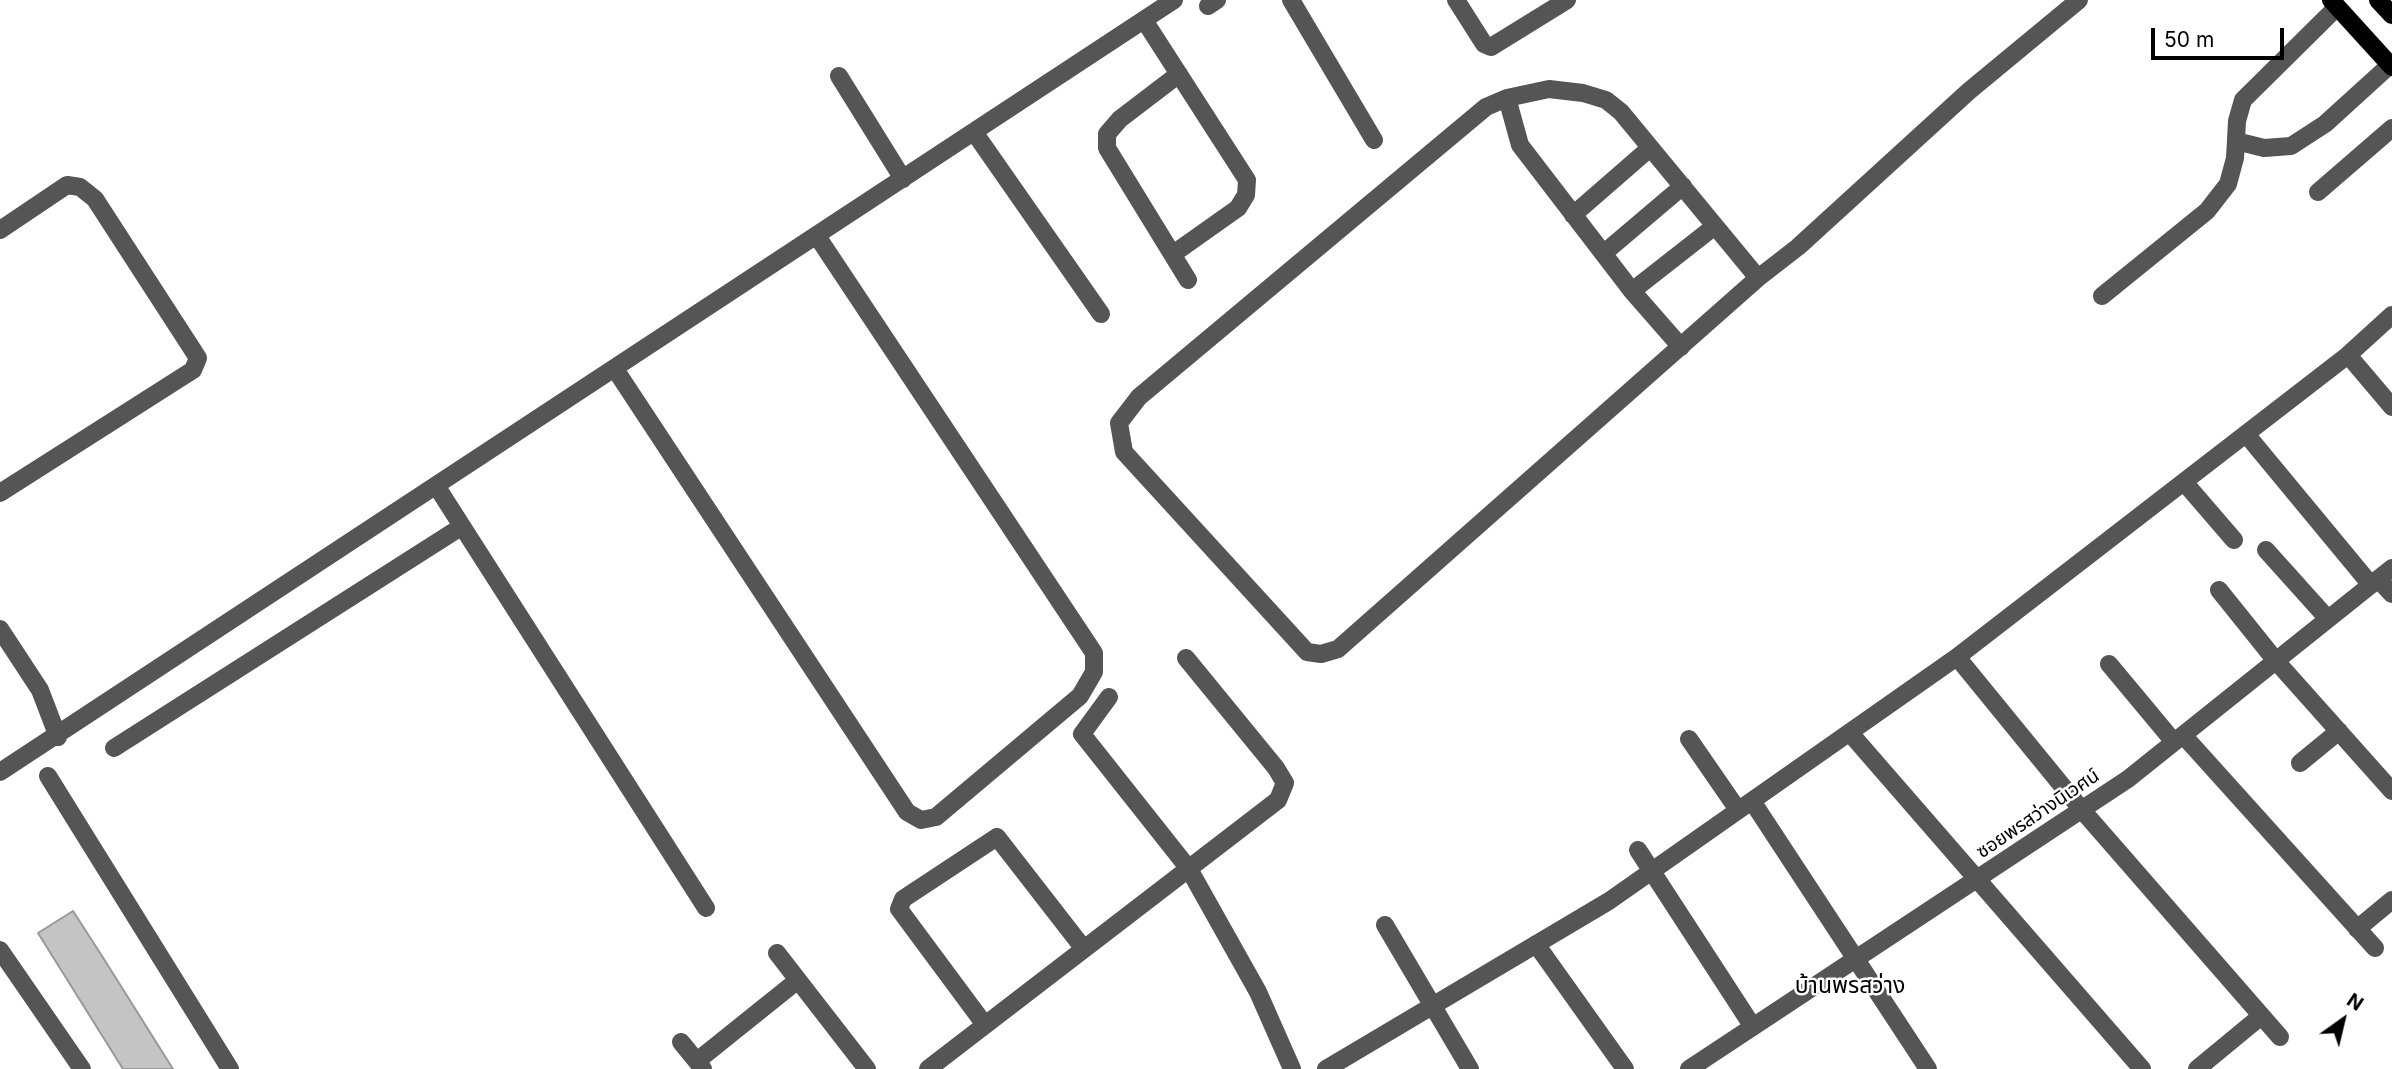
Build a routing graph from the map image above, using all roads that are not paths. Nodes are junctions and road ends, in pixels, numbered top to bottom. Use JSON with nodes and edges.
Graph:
{"nodes":[{"id":1,"x":1174,"y":0,"type":"edge"},
{"id":2,"x":1291,"y":0,"type":"edge"},
{"id":3,"x":1456,"y":0,"type":"edge"},
{"id":4,"x":1567,"y":0,"type":"edge"},
{"id":5,"x":2079,"y":0,"type":"edge"},
{"id":6,"x":2378,"y":0,"type":"edge"},
{"id":7,"x":2334,"y":4,"type":"edge"},
{"id":8,"x":2392,"y":15,"type":"edge"},
{"id":9,"x":1143,"y":20,"type":"junction"},
{"id":10,"x":2391,"y":66,"type":"edge"},
{"id":11,"x":1179,"y":74,"type":"junction"},
{"id":12,"x":839,"y":76,"type":"dead end"},
{"id":13,"x":1507,"y":98,"type":"junction"},
{"id":14,"x":2392,"y":128,"type":"edge"},
{"id":15,"x":974,"y":132,"type":"junction"},
{"id":16,"x":1374,"y":140,"type":"dead end"},
{"id":17,"x":2236,"y":141,"type":"junction"},
{"id":18,"x":1650,"y":148,"type":"junction"},
{"id":19,"x":903,"y":179,"type":"junction"},
{"id":20,"x":1683,"y":186,"type":"junction"},
{"id":21,"x":2318,"y":192,"type":"dead end"},
{"id":22,"x":1573,"y":215,"type":"junction"},
{"id":23,"x":1715,"y":226,"type":"junction"},
{"id":24,"x":0,"y":230,"type":"edge"},
{"id":25,"x":817,"y":236,"type":"junction"},
{"id":26,"x":1604,"y":253,"type":"junction"},
{"id":27,"x":1173,"y":254,"type":"junction"},
{"id":28,"x":1758,"y":278,"type":"junction"},
{"id":29,"x":1188,"y":280,"type":"dead end"},
{"id":30,"x":1632,"y":291,"type":"junction"},
{"id":31,"x":2102,"y":296,"type":"dead end"},
{"id":32,"x":1101,"y":314,"type":"dead end"},
{"id":33,"x":2392,"y":315,"type":"edge"},
{"id":34,"x":1681,"y":346,"type":"junction"},
{"id":35,"x":2347,"y":355,"type":"junction"},
{"id":36,"x":615,"y":369,"type":"junction"},
{"id":37,"x":2392,"y":407,"type":"edge"},
{"id":38,"x":2246,"y":434,"type":"junction"},
{"id":39,"x":2184,"y":482,"type":"junction"},
{"id":40,"x":437,"y":487,"type":"junction"},
{"id":41,"x":0,"y":493,"type":"edge"},
{"id":42,"x":461,"y":527,"type":"junction"},
{"id":43,"x":2234,"y":540,"type":"dead end"},
{"id":44,"x":2266,"y":550,"type":"dead end"},
{"id":45,"x":2380,"y":577,"type":"edge"},
{"id":46,"x":2219,"y":590,"type":"dead end"},
{"id":47,"x":2392,"y":594,"type":"edge"},
{"id":48,"x":2328,"y":619,"type":"junction"},
{"id":49,"x":0,"y":629,"type":"edge"},
{"id":50,"x":1957,"y":657,"type":"junction"},
{"id":51,"x":1186,"y":658,"type":"dead end"},
{"id":52,"x":2276,"y":661,"type":"junction"},
{"id":53,"x":2109,"y":664,"type":"dead end"},
{"id":54,"x":1109,"y":697,"type":"dead end"},
{"id":55,"x":2339,"y":731,"type":"junction"},
{"id":56,"x":1850,"y":733,"type":"junction"},
{"id":57,"x":58,"y":737,"type":"junction"},
{"id":58,"x":2178,"y":738,"type":"junction"},
{"id":59,"x":1689,"y":739,"type":"dead end"},
{"id":60,"x":114,"y":748,"type":"dead end"},
{"id":61,"x":2300,"y":763,"type":"dead end"},
{"id":62,"x":0,"y":772,"type":"edge"},
{"id":63,"x":48,"y":776,"type":"dead end"},
{"id":64,"x":2392,"y":791,"type":"edge"},
{"id":65,"x":1745,"y":806,"type":"junction"},
{"id":66,"x":2082,"y":810,"type":"junction"},
{"id":67,"x":1638,"y":850,"type":"dead end"},
{"id":68,"x":1189,"y":869,"type":"junction"},
{"id":69,"x":1650,"y":872,"type":"junction"},
{"id":70,"x":1978,"y":878,"type":"junction"},
{"id":71,"x":2392,"y":900,"type":"edge"},
{"id":72,"x":706,"y":908,"type":"dead end"},
{"id":73,"x":1385,"y":925,"type":"dead end"},
{"id":74,"x":2357,"y":929,"type":"junction"},
{"id":75,"x":1536,"y":944,"type":"junction"},
{"id":76,"x":2375,"y":948,"type":"dead end"},
{"id":77,"x":1084,"y":949,"type":"junction"},
{"id":78,"x":0,"y":950,"type":"edge"},
{"id":79,"x":777,"y":953,"type":"dead end"},
{"id":80,"x":1855,"y":960,"type":"junction"},
{"id":81,"x":798,"y":980,"type":"junction"},
{"id":82,"x":1432,"y":1006,"type":"junction"},
{"id":83,"x":2260,"y":1017,"type":"junction"},
{"id":84,"x":985,"y":1025,"type":"junction"},
{"id":85,"x":1753,"y":1027,"type":"junction"},
{"id":86,"x":2280,"y":1037,"type":"dead end"},
{"id":87,"x":681,"y":1042,"type":"dead end"},
{"id":88,"x":700,"y":1065,"type":"edge"},
{"id":89,"x":82,"y":1069,"type":"edge"},
{"id":90,"x":230,"y":1069,"type":"edge"},
{"id":91,"x":867,"y":1069,"type":"edge"},
{"id":92,"x":928,"y":1069,"type":"edge"},
{"id":93,"x":1292,"y":1069,"type":"edge"},
{"id":94,"x":1326,"y":1069,"type":"edge"},
{"id":95,"x":1470,"y":1069,"type":"edge"},
{"id":96,"x":1625,"y":1069,"type":"edge"},
{"id":97,"x":1689,"y":1069,"type":"edge"},
{"id":98,"x":1928,"y":1069,"type":"edge"},
{"id":99,"x":2142,"y":1069,"type":"edge"},
{"id":100,"x":2197,"y":1069,"type":"edge"}],
"edges":[{"from":1,"to":9,"type":"street"},
{"from":2,"to":16,"type":"street"},
{"from":3,"to":4,"type":"street"},
{"from":5,"to":28,"type":"street"},
{"from":6,"to":8,"type":"main road"},
{"from":7,"to":10,"type":"main road"},
{"from":7,"to":17,"type":"street"},
{"from":9,"to":11,"type":"street"},
{"from":9,"to":15,"type":"street"},
{"from":10,"to":17,"type":"street"},
{"from":11,"to":27,"type":"street"},
{"from":11,"to":27,"type":"street"},
{"from":12,"to":19,"type":"street"},
{"from":13,"to":18,"type":"street"},
{"from":13,"to":22,"type":"street"},
{"from":13,"to":34,"type":"street"},
{"from":14,"to":21,"type":"street"},
{"from":15,"to":19,"type":"street"},
{"from":15,"to":32,"type":"street"},
{"from":17,"to":31,"type":"street"},
{"from":18,"to":20,"type":"street"},
{"from":18,"to":22,"type":"street"},
{"from":19,"to":25,"type":"street"},
{"from":20,"to":23,"type":"street"},
{"from":20,"to":26,"type":"street"},
{"from":22,"to":26,"type":"street"},
{"from":23,"to":28,"type":"street"},
{"from":23,"to":30,"type":"street"},
{"from":24,"to":41,"type":"street"},
{"from":25,"to":36,"type":"street"},
{"from":25,"to":36,"type":"street"},
{"from":26,"to":30,"type":"street"},
{"from":27,"to":29,"type":"street"},
{"from":28,"to":34,"type":"street"},
{"from":30,"to":34,"type":"street"},
{"from":33,"to":35,"type":"street"},
{"from":35,"to":37,"type":"street"},
{"from":35,"to":38,"type":"street"},
{"from":36,"to":40,"type":"street"},
{"from":38,"to":39,"type":"street"},
{"from":38,"to":45,"type":"street"},
{"from":39,"to":43,"type":"street"},
{"from":39,"to":50,"type":"street"},
{"from":40,"to":42,"type":"street"},
{"from":40,"to":57,"type":"street"},
{"from":42,"to":60,"type":"street"},
{"from":42,"to":72,"type":"street"},
{"from":44,"to":48,"type":"street"},
{"from":45,"to":47,"type":"street"},
{"from":45,"to":48,"type":"street","name":"ซอยพรสว่างนิเวศน์"},
{"from":46,"to":52,"type":"street"},
{"from":48,"to":52,"type":"street","name":"ซอยพรสว่างนิเวศน์"},
{"from":49,"to":57,"type":"street"},
{"from":50,"to":56,"type":"street"},
{"from":50,"to":66,"type":"street"},
{"from":51,"to":68,"type":"street"},
{"from":52,"to":55,"type":"street"},
{"from":52,"to":58,"type":"street","name":"ซอยพรสว่างนิเวศน์"},
{"from":53,"to":58,"type":"street"},
{"from":54,"to":68,"type":"street"},
{"from":55,"to":61,"type":"street"},
{"from":55,"to":64,"type":"street"},
{"from":56,"to":65,"type":"street"},
{"from":56,"to":70,"type":"street"},
{"from":57,"to":62,"type":"street"},
{"from":58,"to":66,"type":"street","name":"ซอยพรสว่างนิเวศน์"},
{"from":58,"to":74,"type":"street"},
{"from":59,"to":65,"type":"street"},
{"from":63,"to":90,"type":"street"},
{"from":65,"to":69,"type":"street"},
{"from":65,"to":80,"type":"street"},
{"from":66,"to":70,"type":"street","name":"ซอยพรสว่างนิเวศน์"},
{"from":66,"to":83,"type":"street"},
{"from":67,"to":69,"type":"street"},
{"from":68,"to":77,"type":"street"},
{"from":68,"to":93,"type":"street"},
{"from":69,"to":75,"type":"street"},
{"from":69,"to":85,"type":"street"},
{"from":70,"to":80,"type":"street","name":"ซอยพรสว่างนิเวศน์"},
{"from":70,"to":99,"type":"street"},
{"from":71,"to":74,"type":"street"},
{"from":73,"to":82,"type":"street"},
{"from":74,"to":76,"type":"street"},
{"from":75,"to":82,"type":"street"},
{"from":75,"to":96,"type":"street"},
{"from":77,"to":84,"type":"street"},
{"from":77,"to":84,"type":"street"},
{"from":78,"to":89,"type":"street"},
{"from":79,"to":81,"type":"street"},
{"from":80,"to":85,"type":"street","name":"ซอยพรสว่างนิเวศน์"},
{"from":80,"to":98,"type":"street"},
{"from":81,"to":88,"type":"street"},
{"from":81,"to":91,"type":"street"},
{"from":82,"to":94,"type":"street"},
{"from":82,"to":95,"type":"street"},
{"from":83,"to":86,"type":"street"},
{"from":83,"to":100,"type":"street"},
{"from":84,"to":92,"type":"street"},
{"from":85,"to":97,"type":"street","name":"ซอยพรสว่างนิเวศน์"},
{"from":87,"to":88,"type":"street"}]}
